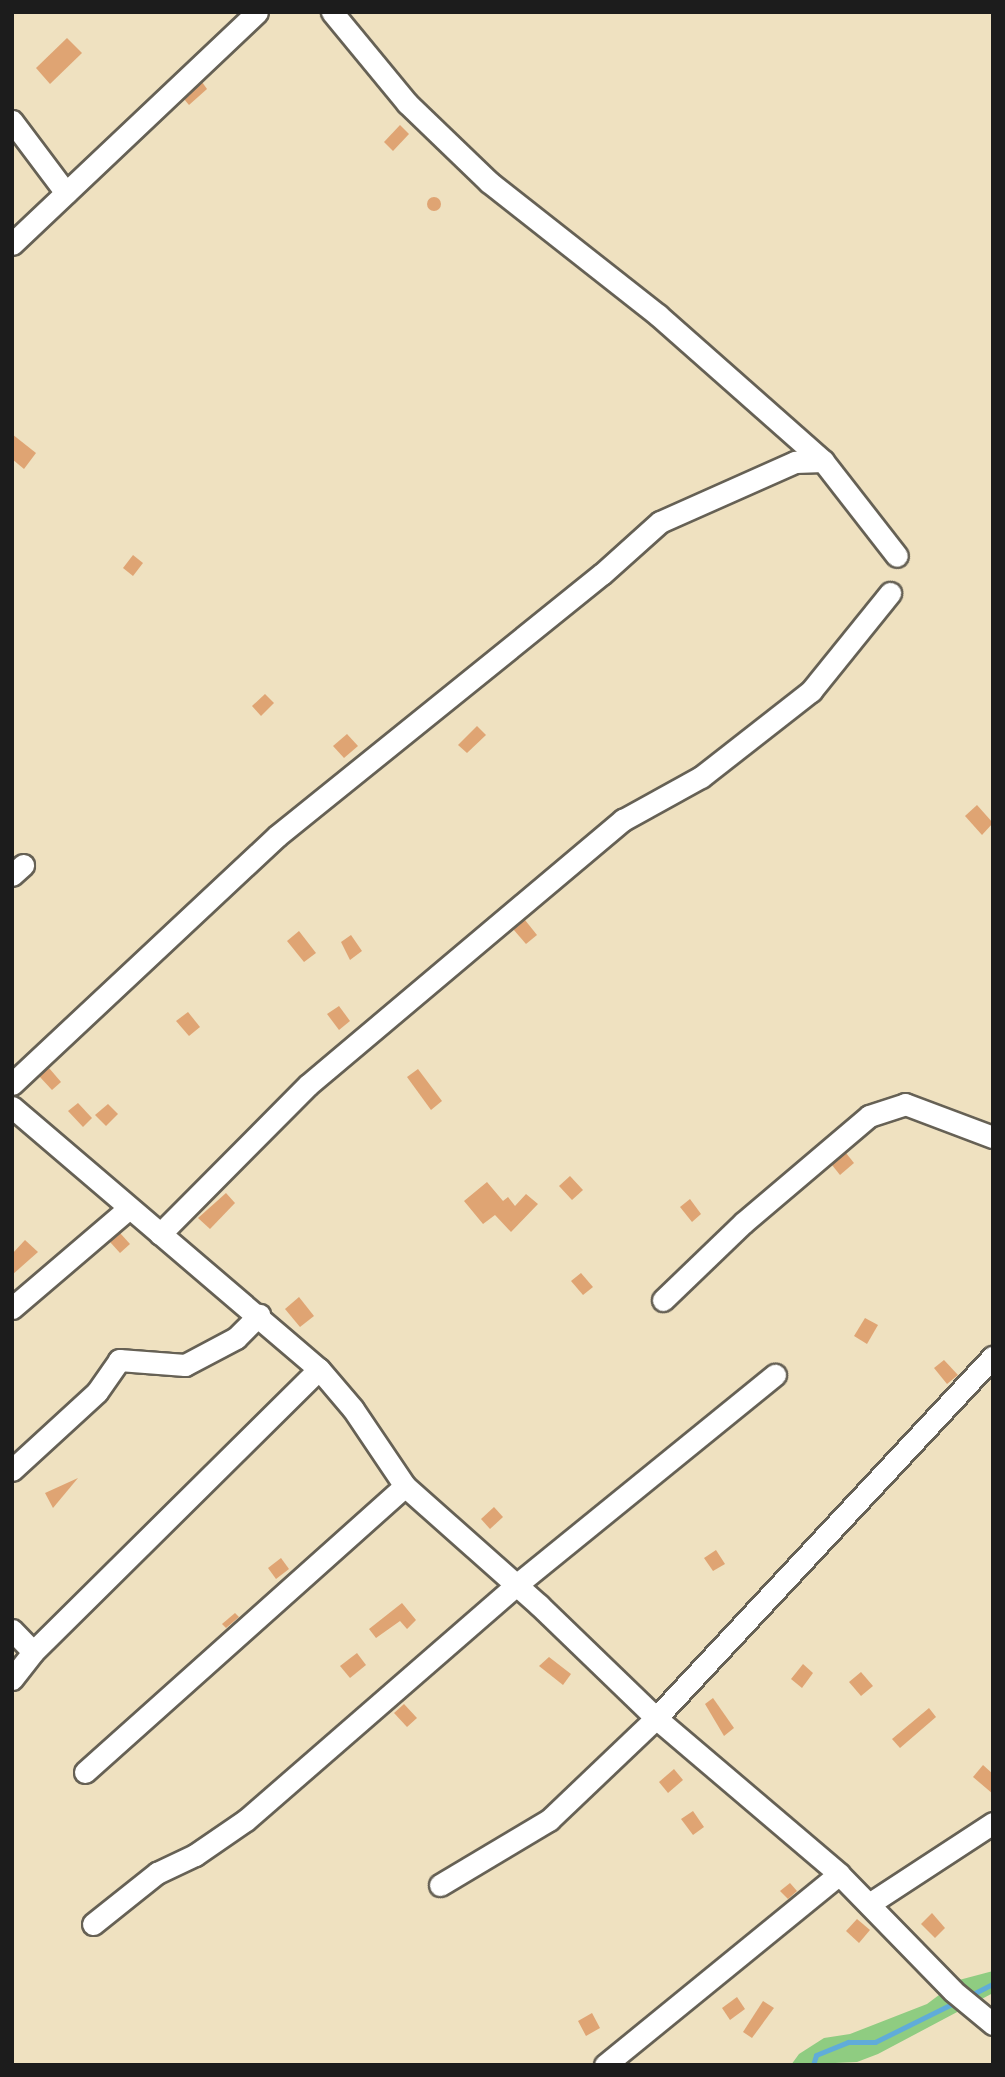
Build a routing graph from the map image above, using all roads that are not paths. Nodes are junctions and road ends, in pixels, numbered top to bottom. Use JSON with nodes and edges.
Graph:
{"nodes":[{"id":1,"x":257,"y":12,"type":"edge"},
{"id":2,"x":332,"y":12,"type":"edge"},
{"id":3,"x":12,"y":121,"type":"edge"},
{"id":4,"x":66,"y":193,"type":"junction"},
{"id":5,"x":12,"y":244,"type":"edge"},
{"id":6,"x":823,"y":461,"type":"junction"},
{"id":7,"x":897,"y":556,"type":"dead end"},
{"id":8,"x":890,"y":593,"type":"dead end"},
{"id":9,"x":12,"y":1084,"type":"edge"},
{"id":10,"x":12,"y":1107,"type":"edge"},
{"id":11,"x":993,"y":1137,"type":"edge"},
{"id":12,"x":129,"y":1208,"type":"junction"},
{"id":13,"x":160,"y":1234,"type":"junction"},
{"id":14,"x":663,"y":1300,"type":"dead end"},
{"id":15,"x":12,"y":1308,"type":"edge"},
{"id":16,"x":259,"y":1314,"type":"junction"},
{"id":17,"x":993,"y":1357,"type":"edge"},
{"id":18,"x":319,"y":1369,"type":"junction"},
{"id":19,"x":775,"y":1375,"type":"dead end"},
{"id":20,"x":12,"y":1470,"type":"edge"},
{"id":21,"x":405,"y":1486,"type":"junction"},
{"id":22,"x":515,"y":1586,"type":"junction"},
{"id":23,"x":12,"y":1630,"type":"edge"},
{"id":24,"x":33,"y":1652,"type":"junction"},
{"id":25,"x":12,"y":1679,"type":"edge"},
{"id":26,"x":656,"y":1718,"type":"junction"},
{"id":27,"x":85,"y":1772,"type":"dead end"},
{"id":28,"x":993,"y":1823,"type":"edge"},
{"id":29,"x":839,"y":1874,"type":"junction"},
{"id":30,"x":440,"y":1885,"type":"dead end"},
{"id":31,"x":869,"y":1904,"type":"junction"},
{"id":32,"x":93,"y":1924,"type":"dead end"},
{"id":33,"x":993,"y":2024,"type":"edge"},
{"id":34,"x":605,"y":2065,"type":"edge"}],
"edges":[{"from":1,"to":4,"type":"street"},
{"from":2,"to":6,"type":"street"},
{"from":3,"to":4,"type":"street"},
{"from":4,"to":5,"type":"street"},
{"from":6,"to":7,"type":"street"},
{"from":6,"to":9,"type":"street"},
{"from":8,"to":13,"type":"street"},
{"from":10,"to":12,"type":"street"},
{"from":11,"to":14,"type":"street"},
{"from":12,"to":13,"type":"street"},
{"from":12,"to":15,"type":"street"},
{"from":13,"to":16,"type":"street"},
{"from":16,"to":18,"type":"street"},
{"from":16,"to":20,"type":"street"},
{"from":17,"to":26,"type":"street"},
{"from":18,"to":21,"type":"street"},
{"from":18,"to":24,"type":"street"},
{"from":19,"to":22,"type":"street"},
{"from":21,"to":22,"type":"street"},
{"from":21,"to":27,"type":"street"},
{"from":22,"to":26,"type":"street"},
{"from":22,"to":32,"type":"street"},
{"from":23,"to":24,"type":"street"},
{"from":24,"to":25,"type":"street"},
{"from":26,"to":29,"type":"street"},
{"from":26,"to":30,"type":"street"},
{"from":28,"to":31,"type":"street"},
{"from":29,"to":31,"type":"street"},
{"from":29,"to":34,"type":"street"},
{"from":31,"to":33,"type":"street"}]}
